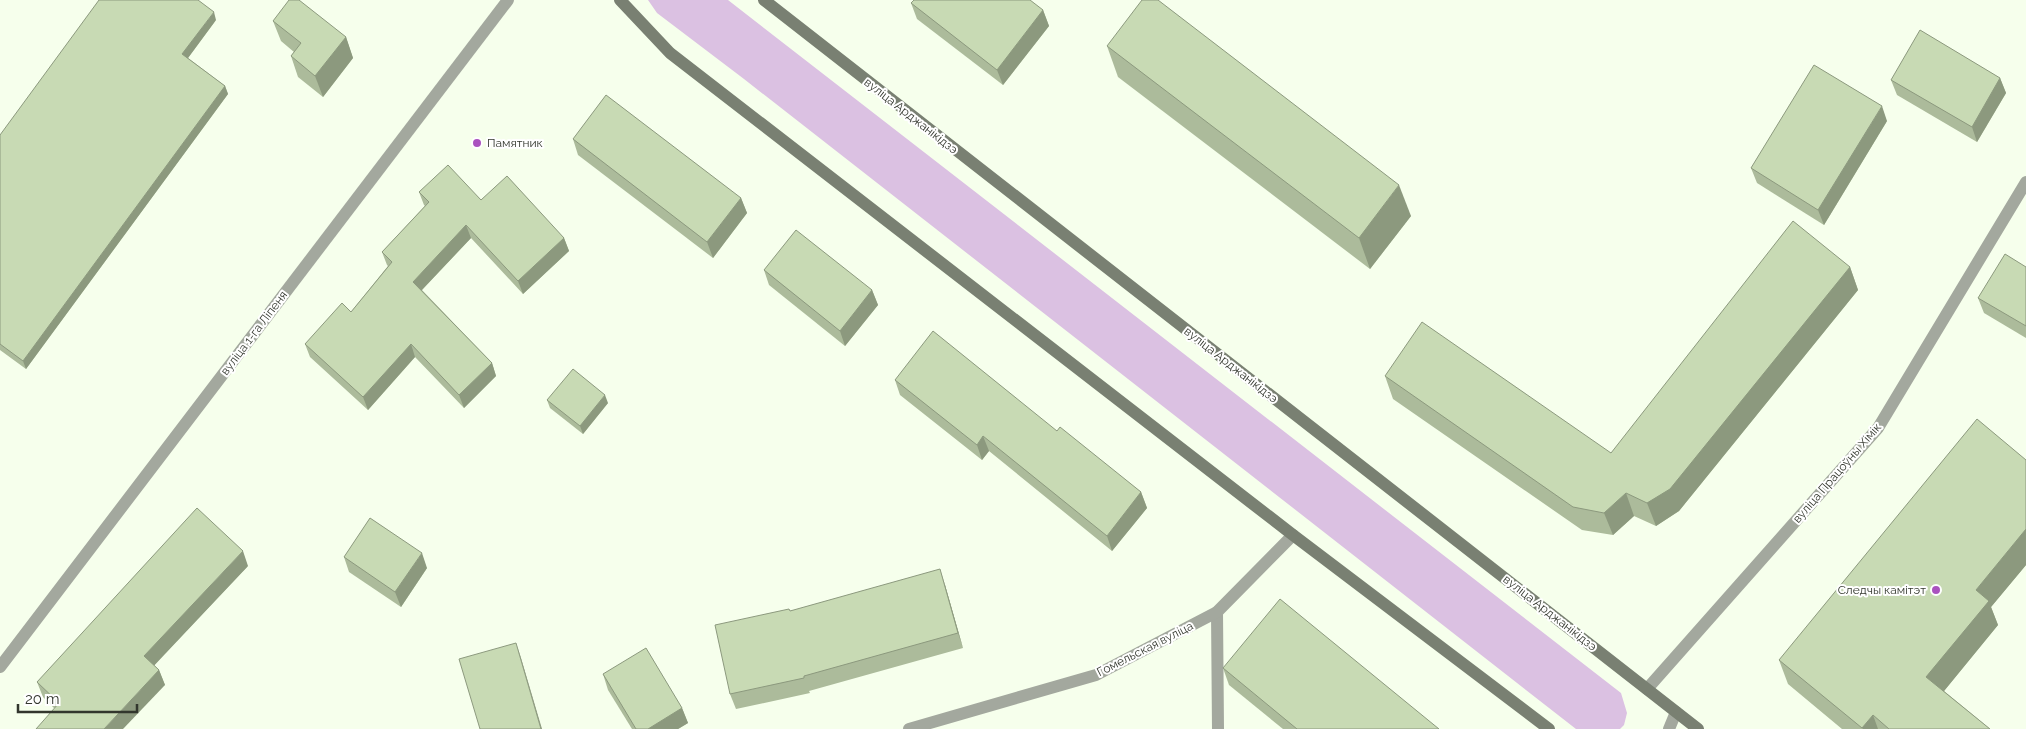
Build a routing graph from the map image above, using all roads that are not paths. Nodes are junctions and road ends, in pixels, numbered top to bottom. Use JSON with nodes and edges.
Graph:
{"nodes":[{"id":1,"x":508,"y":0,"type":"edge"},
{"id":2,"x":620,"y":0,"type":"edge"},
{"id":3,"x":764,"y":0,"type":"edge"},
{"id":4,"x":2026,"y":182,"type":"edge"},
{"id":5,"x":1293,"y":535,"type":"junction"},
{"id":6,"x":1217,"y":612,"type":"junction"},
{"id":7,"x":0,"y":667,"type":"edge"},
{"id":8,"x":1648,"y":689,"type":"junction"},
{"id":9,"x":1676,"y":712,"type":"junction"},
{"id":10,"x":909,"y":729,"type":"edge"},
{"id":11,"x":1218,"y":729,"type":"edge"},
{"id":12,"x":1549,"y":729,"type":"edge"},
{"id":13,"x":1669,"y":729,"type":"edge"},
{"id":14,"x":1698,"y":729,"type":"edge"}],
"edges":[{"from":1,"to":7,"type":"street","name":"вуліца 1-га Ліпеня"},
{"from":2,"to":5,"type":"main road"},
{"from":3,"to":8,"type":"main road","name":"вуліца Арджанікідзэ"},
{"from":4,"to":8,"type":"street","name":"вуліца Працоўны Хімік"},
{"from":5,"to":6,"type":"street","name":"Гомельская вуліца"},
{"from":5,"to":12,"type":"main road"},
{"from":6,"to":10,"type":"street","name":"Гомельская вуліца"},
{"from":6,"to":11,"type":"street"},
{"from":8,"to":9,"type":"main road","name":"вуліца Арджанікідзэ"},
{"from":9,"to":13,"type":"street"},
{"from":9,"to":14,"type":"main road","name":"вуліца Арджанікідзэ"}]}
